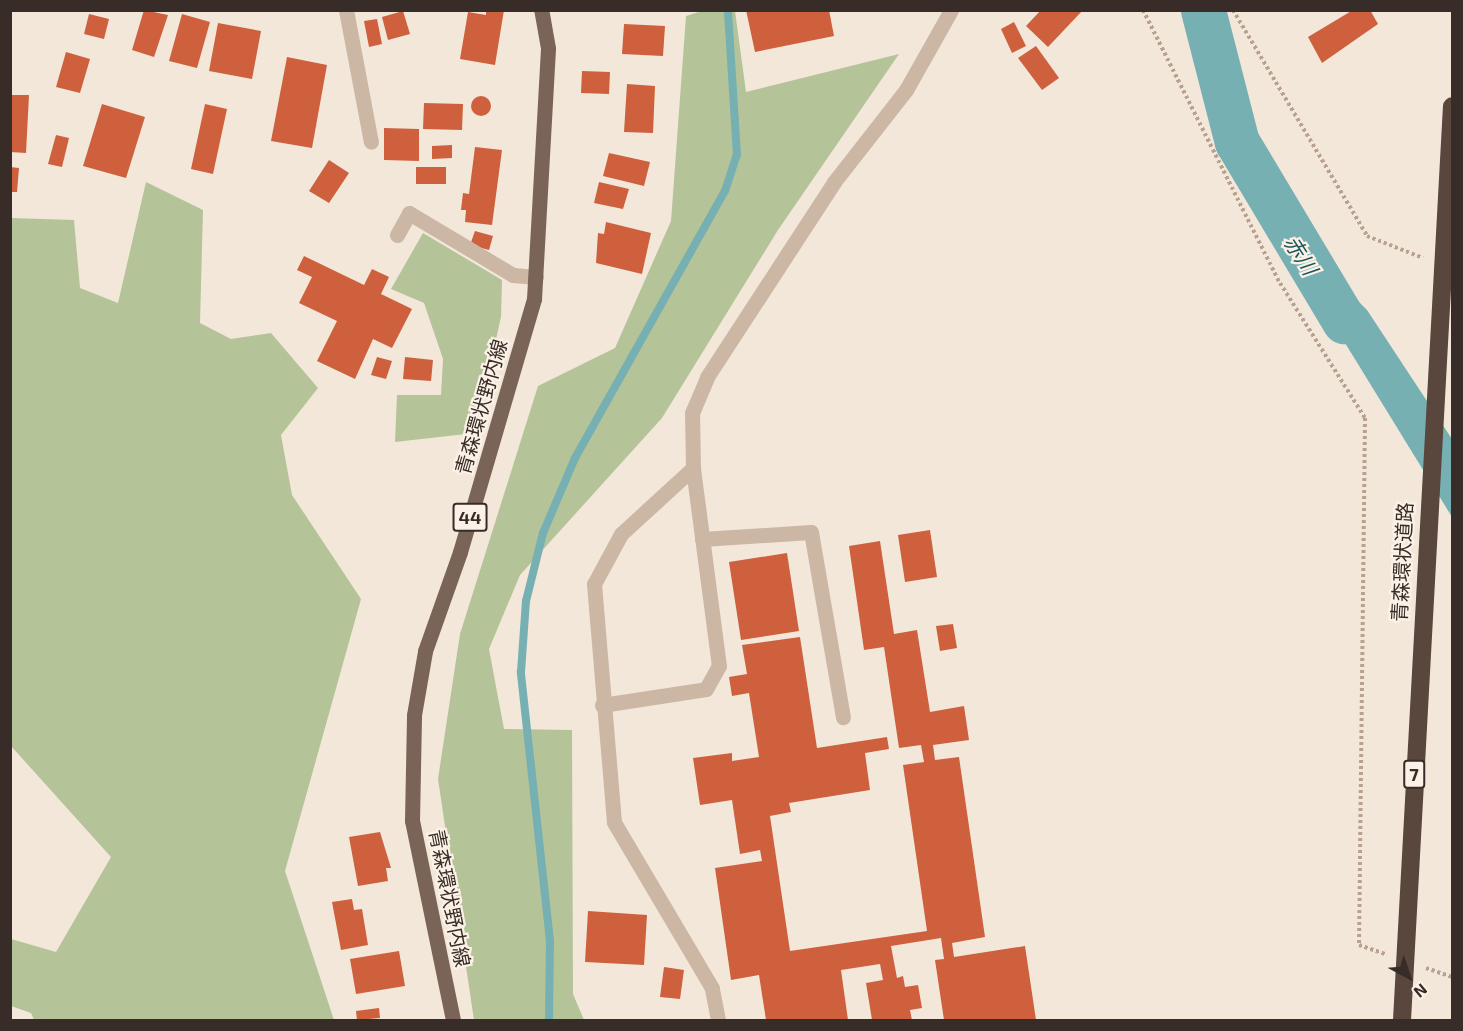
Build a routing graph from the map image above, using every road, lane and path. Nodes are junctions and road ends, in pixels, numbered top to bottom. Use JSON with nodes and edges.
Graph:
{"nodes":[{"id":1,"x":346,"y":10,"type":"edge"},
{"id":2,"x":541,"y":10,"type":"edge"},
{"id":3,"x":951,"y":10,"type":"edge"},
{"id":4,"x":1143,"y":10,"type":"edge"},
{"id":5,"x":1233,"y":10,"type":"edge"},
{"id":6,"x":1452,"y":106,"type":"edge"},
{"id":7,"x":371,"y":142,"type":"dead end"},
{"id":8,"x":397,"y":235,"type":"dead end"},
{"id":9,"x":1442,"y":264,"type":"junction"},
{"id":10,"x":536,"y":277,"type":"junction"},
{"id":11,"x":693,"y":468,"type":"junction"},
{"id":12,"x":702,"y":539,"type":"junction"},
{"id":13,"x":602,"y":705,"type":"junction"},
{"id":14,"x":843,"y":717,"type":"dead end"},
{"id":15,"x":1406,"y":961,"type":"junction"},
{"id":16,"x":1452,"y":977,"type":"edge"},
{"id":17,"x":453,"y":1020,"type":"edge"},
{"id":18,"x":718,"y":1020,"type":"edge"},
{"id":19,"x":1402,"y":1020,"type":"edge"}],
"edges":[{"from":1,"to":7,"type":"street"},
{"from":2,"to":10,"type":"main road","name":"青森環状野内線","number":"44"},
{"from":3,"to":11,"type":"street"},
{"from":4,"to":15,"type":"path"},
{"from":5,"to":9,"type":"path"},
{"from":6,"to":9,"type":"highway","name":"青森環状道路","number":"7"},
{"from":8,"to":10,"type":"street"},
{"from":9,"to":15,"type":"highway","name":"青森環状道路","number":"7"},
{"from":10,"to":17,"type":"main road","name":"青森環状野内線","number":"44"},
{"from":11,"to":12,"type":"street"},
{"from":11,"to":13,"type":"street"},
{"from":12,"to":13,"type":"street"},
{"from":12,"to":14,"type":"street"},
{"from":13,"to":18,"type":"street"},
{"from":15,"to":16,"type":"path"},
{"from":15,"to":19,"type":"highway","name":"青森環状道路","number":"7"}]}
